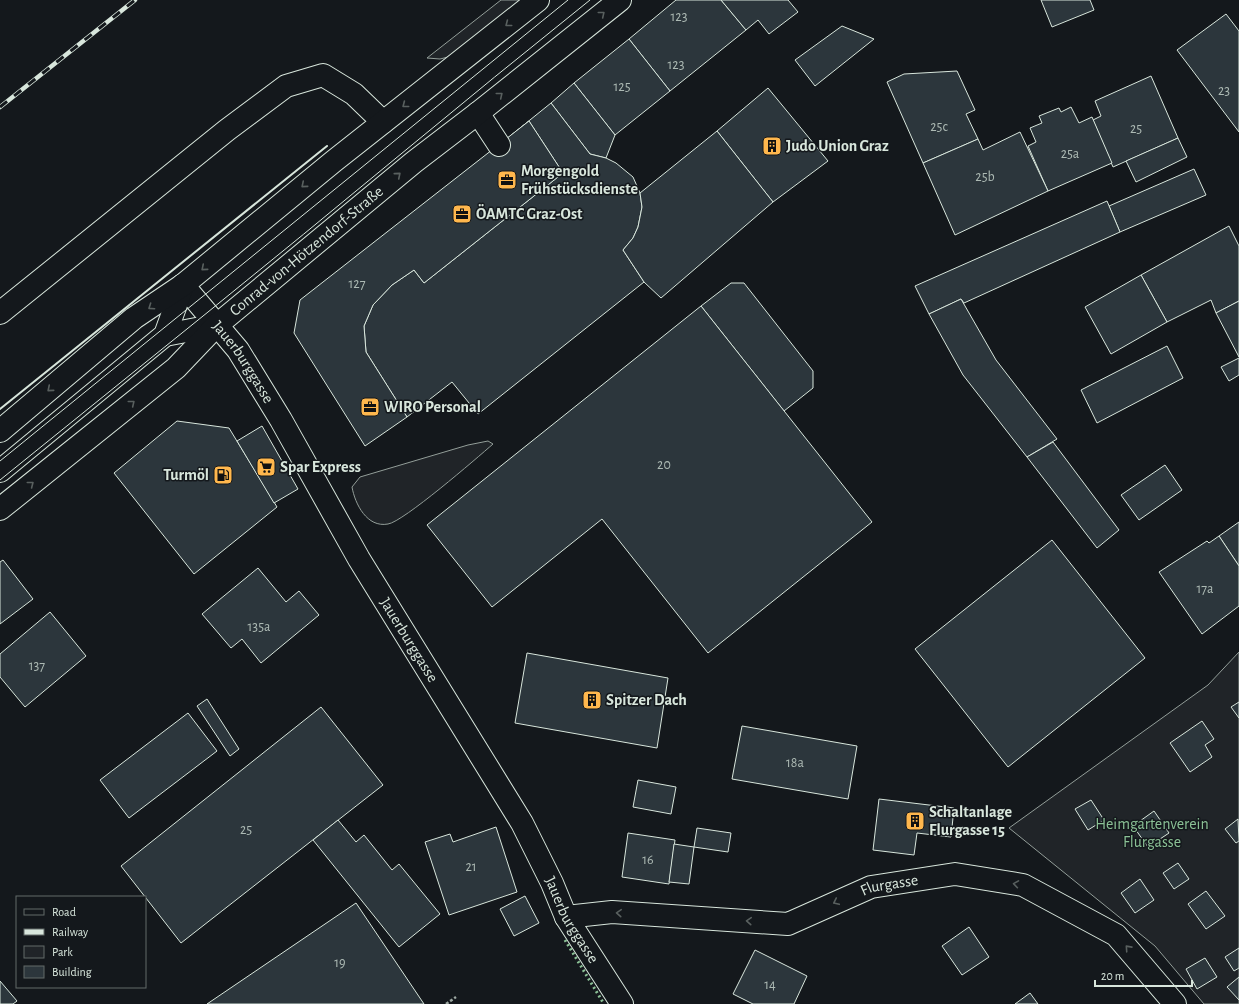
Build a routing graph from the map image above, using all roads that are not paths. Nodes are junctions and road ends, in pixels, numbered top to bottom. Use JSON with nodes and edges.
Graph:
{"nodes":[{"id":1,"x":538,"y":0,"type":"edge"},
{"id":2,"x":620,"y":0,"type":"edge"},
{"id":3,"x":478,"y":113,"type":"junction"},
{"id":4,"x":383,"y":122,"type":"junction"},
{"id":5,"x":499,"y":145,"type":"dead end"},
{"id":6,"x":183,"y":285,"type":"junction"},
{"id":7,"x":0,"y":313,"type":"edge"},
{"id":8,"x":217,"y":325,"type":"junction"},
{"id":9,"x":165,"y":335,"type":"junction"},
{"id":10,"x":0,"y":432,"type":"edge"},
{"id":11,"x":0,"y":471,"type":"edge"},
{"id":12,"x":0,"y":508,"type":"edge"},
{"id":13,"x":566,"y":917,"type":"junction"},
{"id":14,"x":622,"y":1004,"type":"edge"},
{"id":15,"x":1175,"y":1004,"type":"edge"}],
"edges":[{"from":1,"to":4,"type":"street","one_way":true},
{"from":3,"to":2,"type":"street","name":"Conrad-von-Hötzendorf-Straße","one_way":true},
{"from":3,"to":5,"type":"street"},
{"from":8,"to":3,"type":"street","name":"Conrad-von-Hötzendorf-Straße","one_way":true},
{"from":4,"to":6,"type":"street","one_way":true},
{"from":4,"to":7,"type":"street"},
{"from":6,"to":8,"type":"street","name":"Jauerburggasse"},
{"from":6,"to":9,"type":"street"},
{"from":6,"to":10,"type":"street","one_way":true},
{"from":8,"to":9,"type":"street"},
{"from":12,"to":8,"type":"street","name":"Conrad-von-Hötzendorf-Straße","one_way":true},
{"from":8,"to":13,"type":"street","name":"Jauerburggasse"},
{"from":9,"to":11,"type":"street"},
{"from":13,"to":14,"type":"street","name":"Jauerburggasse"},
{"from":15,"to":13,"type":"street","name":"Flurgasse","one_way":true}]}
